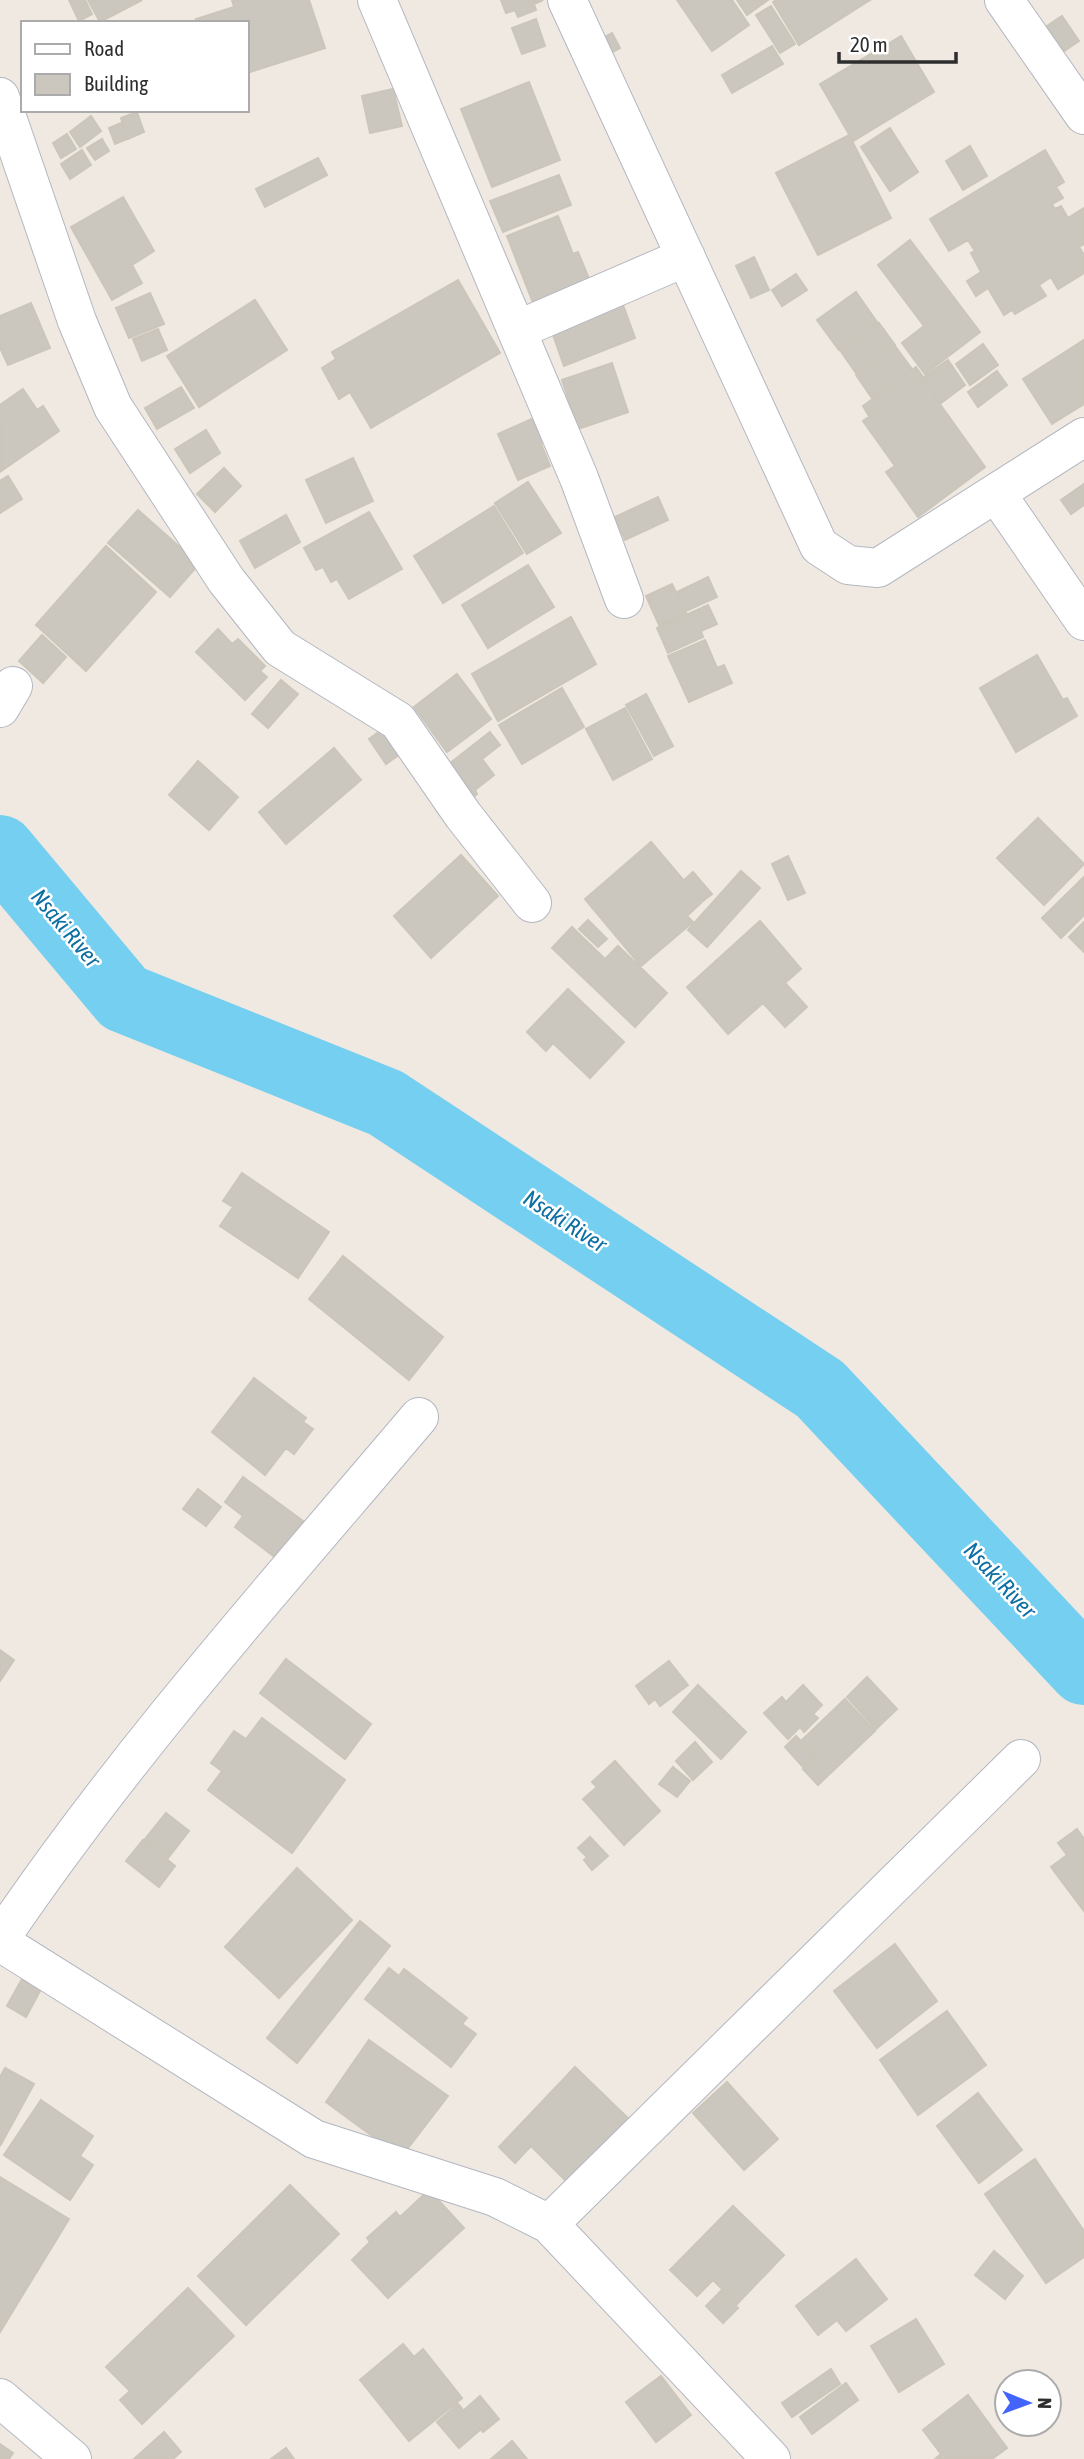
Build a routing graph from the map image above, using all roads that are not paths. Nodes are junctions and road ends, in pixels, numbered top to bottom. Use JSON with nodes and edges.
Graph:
{"nodes":[{"id":1,"x":377,"y":0,"type":"edge"},
{"id":2,"x":567,"y":0,"type":"edge"},
{"id":3,"x":1004,"y":0,"type":"edge"},
{"id":4,"x":0,"y":97,"type":"edge"},
{"id":5,"x":1084,"y":115,"type":"edge"},
{"id":6,"x":686,"y":257,"type":"junction"},
{"id":7,"x":517,"y":330,"type":"junction"},
{"id":8,"x":1084,"y":437,"type":"edge"},
{"id":9,"x":996,"y":492,"type":"junction"},
{"id":10,"x":624,"y":599,"type":"dead end"},
{"id":11,"x":1084,"y":621,"type":"edge"},
{"id":12,"x":532,"y":903,"type":"dead end"},
{"id":13,"x":419,"y":1417,"type":"dead end"},
{"id":14,"x":1021,"y":1759,"type":"dead end"},
{"id":15,"x":0,"y":1940,"type":"edge"},
{"id":16,"x":549,"y":2224,"type":"junction"},
{"id":17,"x":0,"y":2398,"type":"edge"},
{"id":18,"x":72,"y":2459,"type":"edge"},
{"id":19,"x":771,"y":2459,"type":"edge"}],
"edges":[{"from":1,"to":7,"type":"street"},
{"from":2,"to":6,"type":"street"},
{"from":3,"to":5,"type":"street"},
{"from":4,"to":12,"type":"street"},
{"from":6,"to":7,"type":"street"},
{"from":6,"to":9,"type":"street"},
{"from":7,"to":10,"type":"street"},
{"from":8,"to":9,"type":"street"},
{"from":9,"to":11,"type":"street"},
{"from":13,"to":15,"type":"street"},
{"from":14,"to":16,"type":"street"},
{"from":15,"to":16,"type":"street"},
{"from":16,"to":19,"type":"street"},
{"from":17,"to":18,"type":"street"}]}
